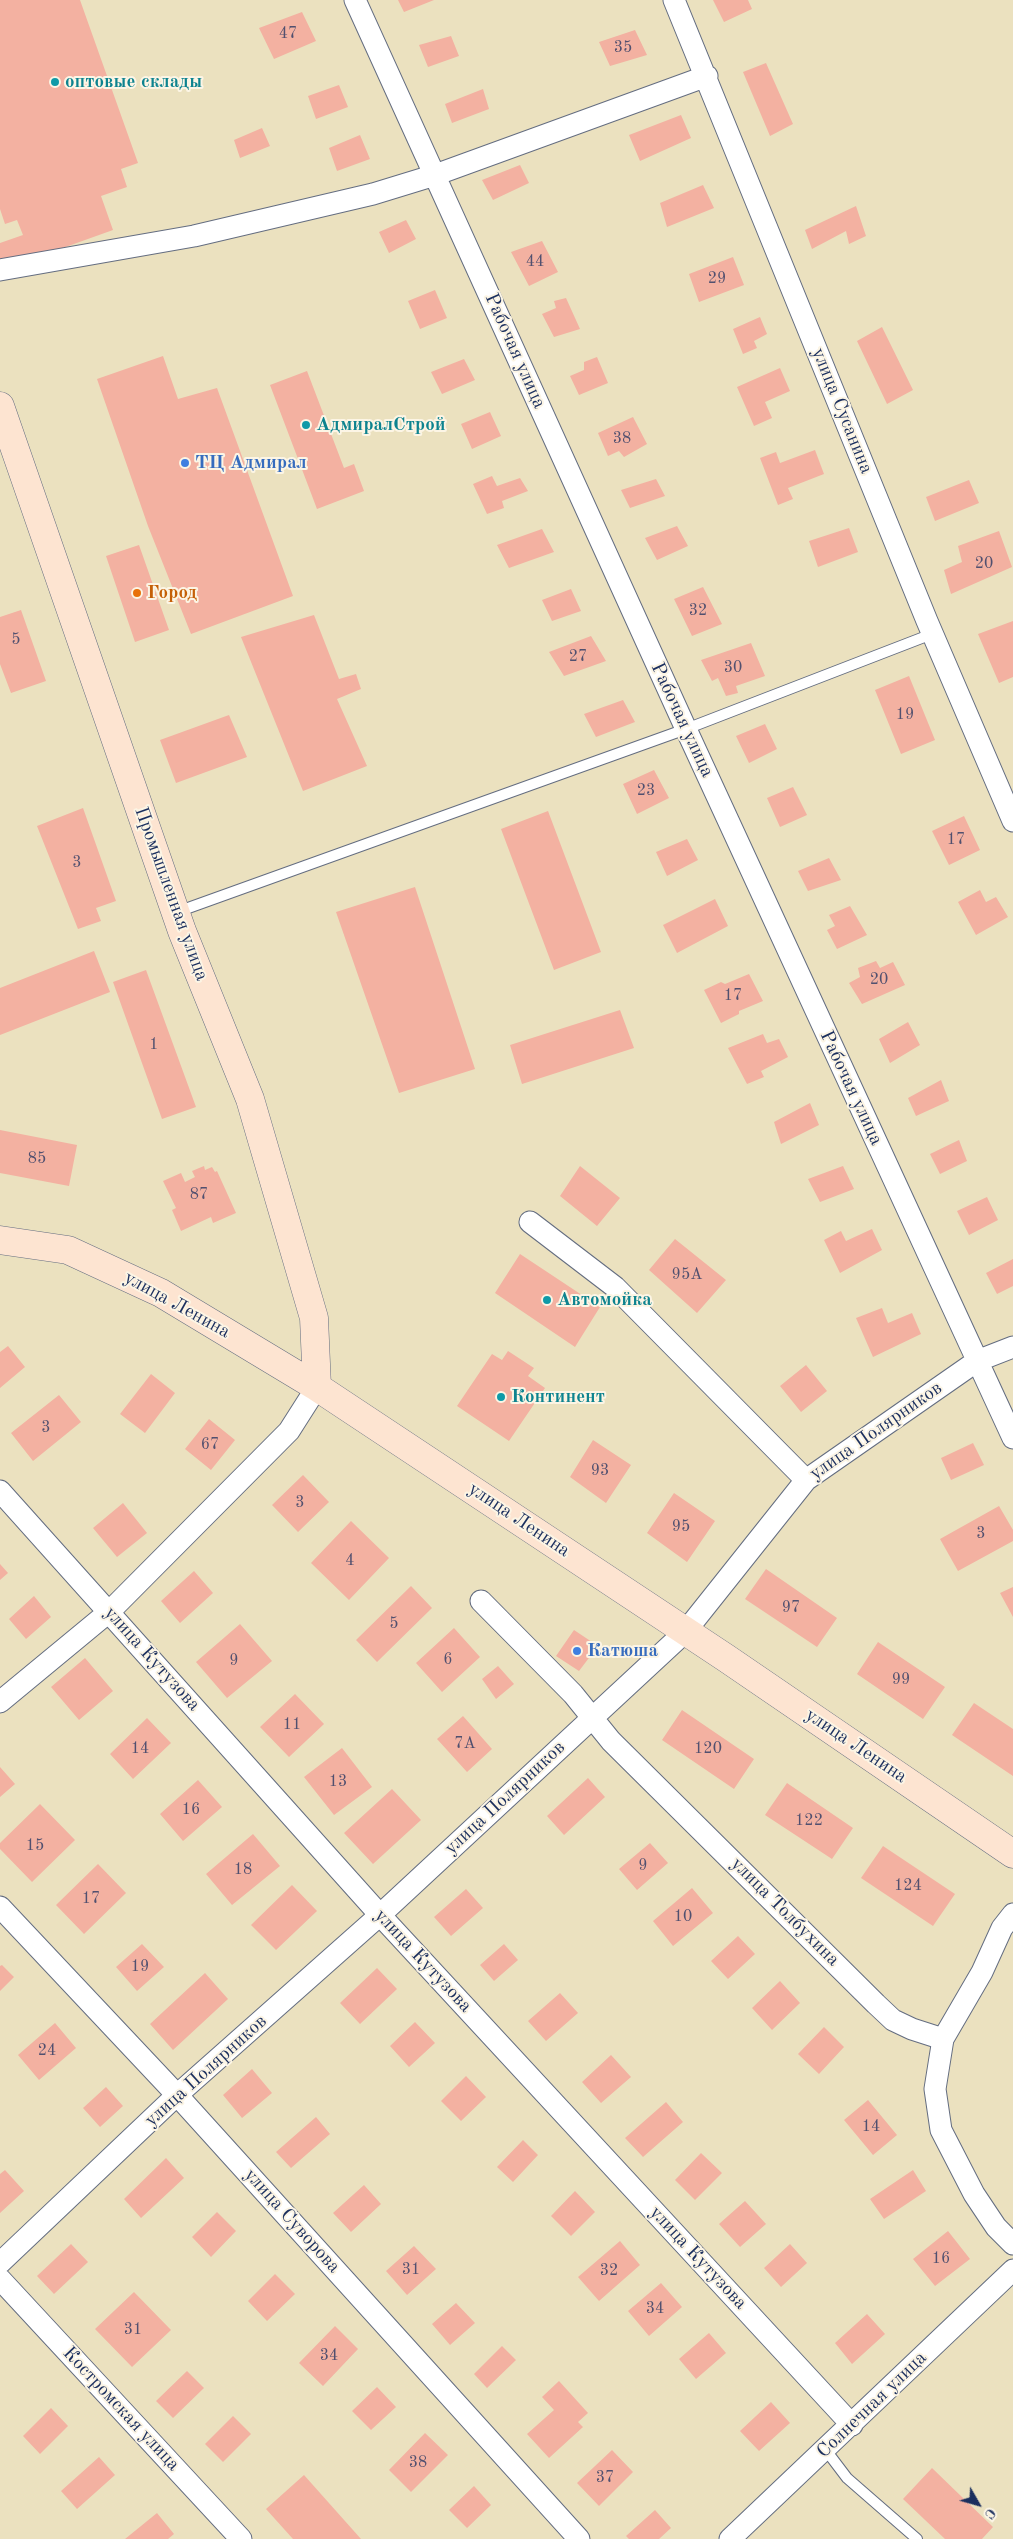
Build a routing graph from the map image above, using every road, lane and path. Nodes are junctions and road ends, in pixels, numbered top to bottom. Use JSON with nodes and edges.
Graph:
{"nodes":[{"id":1,"x":355,"y":0,"type":"edge"},
{"id":2,"x":674,"y":0,"type":"edge"},
{"id":3,"x":707,"y":76,"type":"junction"},
{"id":4,"x":435,"y":175,"type":"junction"},
{"id":5,"x":0,"y":270,"type":"edge"},
{"id":6,"x":0,"y":406,"type":"edge"},
{"id":7,"x":932,"y":634,"type":"junction"},
{"id":8,"x":686,"y":729,"type":"junction"},
{"id":9,"x":1013,"y":821,"type":"edge"},
{"id":10,"x":176,"y":912,"type":"junction"},
{"id":11,"x":530,"y":1222,"type":"dead end"},
{"id":12,"x":0,"y":1240,"type":"edge"},
{"id":13,"x":1013,"y":1347,"type":"edge"},
{"id":14,"x":977,"y":1360,"type":"junction"},
{"id":15,"x":318,"y":1387,"type":"junction"},
{"id":16,"x":1013,"y":1438,"type":"edge"},
{"id":17,"x":806,"y":1480,"type":"junction"},
{"id":18,"x":0,"y":1491,"type":"edge"},
{"id":19,"x":480,"y":1601,"type":"dead end"},
{"id":20,"x":110,"y":1611,"type":"junction"},
{"id":21,"x":685,"y":1632,"type":"junction"},
{"id":22,"x":0,"y":1702,"type":"edge"},
{"id":23,"x":592,"y":1717,"type":"junction"},
{"id":24,"x":1013,"y":1854,"type":"edge"},
{"id":25,"x":0,"y":1907,"type":"edge"},
{"id":26,"x":1013,"y":1914,"type":"edge"},
{"id":27,"x":380,"y":1915,"type":"junction"},
{"id":28,"x":943,"y":2039,"type":"junction"},
{"id":29,"x":177,"y":2095,"type":"junction"},
{"id":30,"x":1013,"y":2244,"type":"edge"},
{"id":31,"x":0,"y":2263,"type":"edge"},
{"id":32,"x":1013,"y":2270,"type":"edge"},
{"id":33,"x":0,"y":2279,"type":"edge"},
{"id":34,"x":852,"y":2425,"type":"junction"},
{"id":35,"x":825,"y":2449,"type":"junction"},
{"id":36,"x":738,"y":2536,"type":"edge"},
{"id":37,"x":241,"y":2539,"type":"edge"},
{"id":38,"x":580,"y":2539,"type":"edge"},
{"id":39,"x":917,"y":2539,"type":"edge"}],
"edges":[{"from":1,"to":4,"type":"street","name":"Рабочая улица"},
{"from":2,"to":3,"type":"street","name":"улица Сусанина"},
{"from":3,"to":4,"type":"street"},
{"from":3,"to":7,"type":"street","name":"улица Сусанина"},
{"from":4,"to":5,"type":"street"},
{"from":4,"to":8,"type":"street","name":"Рабочая улица"},
{"from":6,"to":10,"type":"street","name":"Промышленная улица"},
{"from":7,"to":8,"type":"lane"},
{"from":7,"to":9,"type":"street","name":"улица Сусанина"},
{"from":8,"to":10,"type":"lane"},
{"from":8,"to":14,"type":"street","name":"Рабочая улица"},
{"from":10,"to":15,"type":"street","name":"Промышленная улица"},
{"from":11,"to":17,"type":"street"},
{"from":12,"to":15,"type":"street","name":"улица Ленина"},
{"from":13,"to":14,"type":"street","name":"улица Полярников"},
{"from":14,"to":16,"type":"street","name":"Рабочая улица"},
{"from":14,"to":17,"type":"street","name":"улица Полярников"},
{"from":15,"to":20,"type":"street"},
{"from":15,"to":21,"type":"street","name":"улица Ленина"},
{"from":17,"to":21,"type":"street","name":"улица Полярников"},
{"from":18,"to":20,"type":"street","name":"улица Кутузова"},
{"from":19,"to":23,"type":"street","name":"улица Толбухина"},
{"from":20,"to":22,"type":"street"},
{"from":20,"to":27,"type":"street","name":"улица Кутузова"},
{"from":21,"to":23,"type":"street","name":"улица Полярников"},
{"from":21,"to":24,"type":"street","name":"улица Ленина"},
{"from":23,"to":27,"type":"street","name":"улица Полярников"},
{"from":23,"to":28,"type":"street","name":"улица Толбухина"},
{"from":25,"to":29,"type":"street","name":"улица Суворова"},
{"from":26,"to":28,"type":"street"},
{"from":27,"to":29,"type":"street","name":"улица Полярников"},
{"from":27,"to":34,"type":"street","name":"улица Кутузова"},
{"from":28,"to":30,"type":"street"},
{"from":29,"to":31,"type":"street","name":"улица Полярников"},
{"from":29,"to":38,"type":"street","name":"улица Суворова"},
{"from":32,"to":34,"type":"street","name":"Солнечная улица"},
{"from":33,"to":37,"type":"street","name":"Костромская улица"},
{"from":34,"to":35,"type":"street","name":"Солнечная улица"},
{"from":35,"to":36,"type":"street","name":"Солнечная улица"},
{"from":35,"to":39,"type":"lane"}]}
